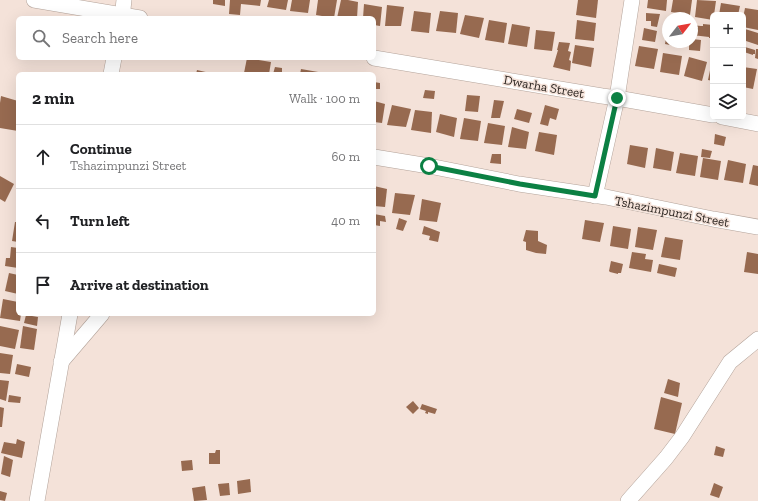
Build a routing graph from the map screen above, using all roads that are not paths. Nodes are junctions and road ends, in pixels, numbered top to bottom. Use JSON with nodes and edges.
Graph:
{"nodes":[{"id":1,"x":34,"y":0,"type":"edge"},
{"id":2,"x":124,"y":0,"type":"edge"},
{"id":3,"x":632,"y":0,"type":"edge"},
{"id":4,"x":123,"y":16,"type":"edge"},
{"id":5,"x":376,"y":58,"type":"edge"},
{"id":6,"x":114,"y":60,"type":"edge"},
{"id":7,"x":111,"y":72,"type":"edge"},
{"id":8,"x":617,"y":98,"type":"junction"},
{"id":9,"x":710,"y":114,"type":"edge"},
{"id":10,"x":737,"y":120,"type":"edge"},
{"id":11,"x":758,"y":124,"type":"edge"},
{"id":12,"x":376,"y":157,"type":"edge"},
{"id":13,"x":595,"y":196,"type":"junction"},
{"id":14,"x":758,"y":227,"type":"edge"},
{"id":15,"x":70,"y":316,"type":"edge"},
{"id":16,"x":100,"y":316,"type":"edge"},
{"id":17,"x":758,"y":339,"type":"edge"},
{"id":18,"x":61,"y":363,"type":"junction"},
{"id":19,"x":37,"y":501,"type":"edge"},
{"id":20,"x":628,"y":501,"type":"edge"}],
"edges":[{"from":1,"to":4,"type":"street"},
{"from":2,"to":4,"type":"street"},
{"from":3,"to":8,"type":"street"},
{"from":5,"to":8,"type":"street","name":"Dwarha Street"},
{"from":6,"to":7,"type":"street"},
{"from":8,"to":9,"type":"street","name":"Dwarha Street"},
{"from":8,"to":13,"type":"street"},
{"from":10,"to":11,"type":"street"},
{"from":12,"to":13,"type":"street","name":"Tshazimpunzi Street"},
{"from":13,"to":14,"type":"street","name":"Tshazimpunzi Street"},
{"from":15,"to":18,"type":"street"},
{"from":16,"to":18,"type":"street"},
{"from":17,"to":20,"type":"street"},
{"from":18,"to":19,"type":"street"}]}
